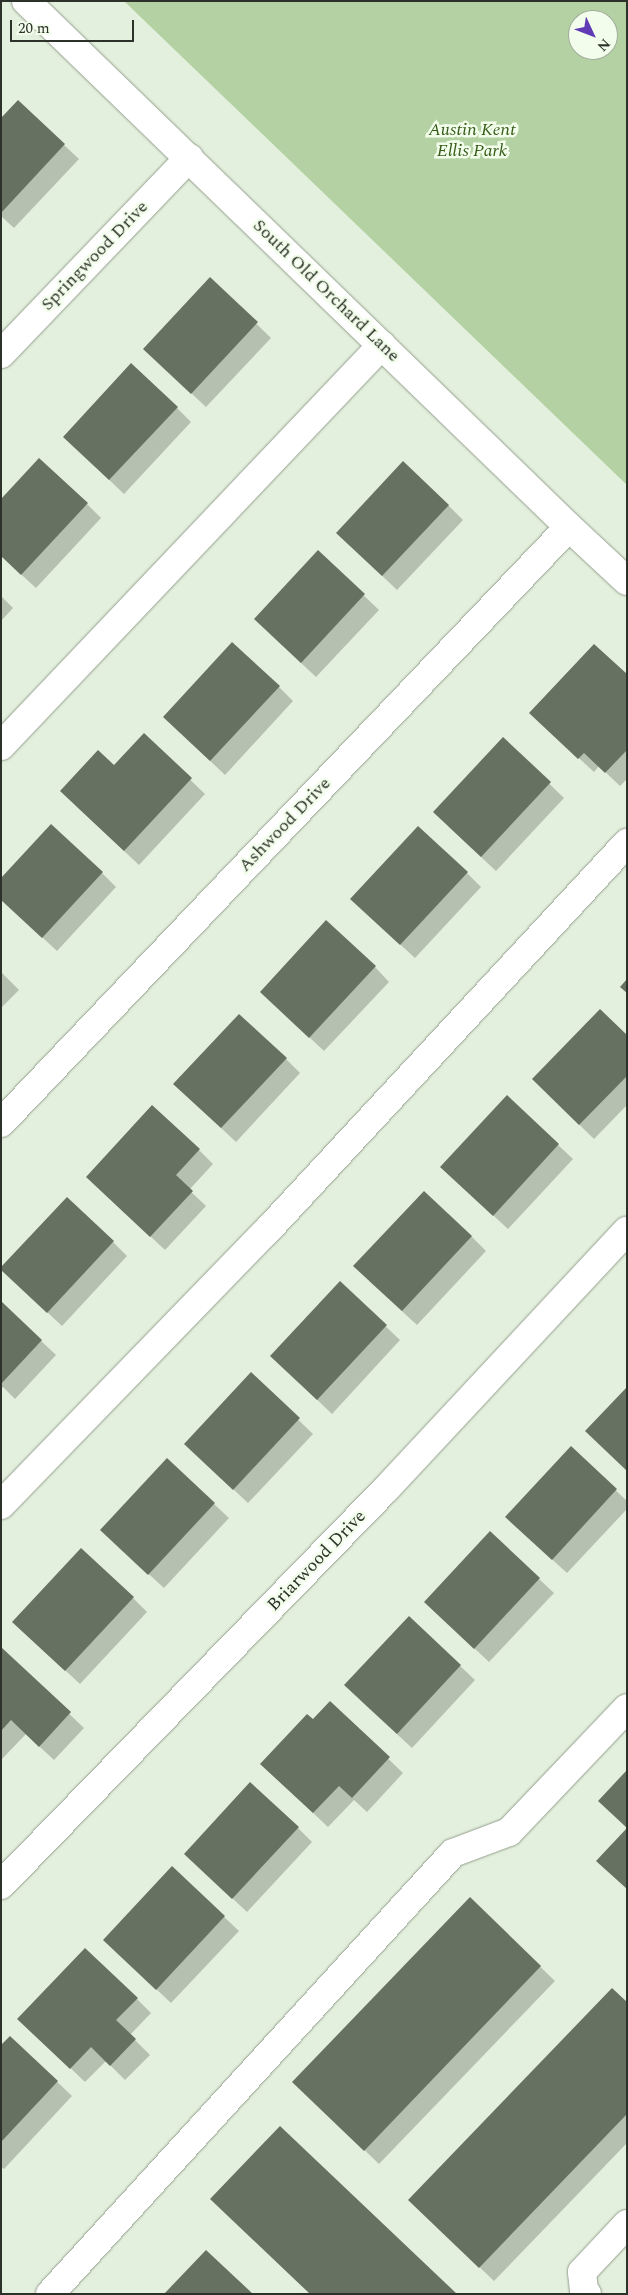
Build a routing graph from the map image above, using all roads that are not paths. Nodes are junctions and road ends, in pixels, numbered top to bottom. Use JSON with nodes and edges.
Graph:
{"nodes":[{"id":1,"x":26,"y":1,"type":"edge"},
{"id":2,"x":189,"y":158,"type":"junction"},
{"id":3,"x":382,"y":345,"type":"junction"},
{"id":4,"x":1,"y":354,"type":"edge"},
{"id":5,"x":569,"y":528,"type":"junction"},
{"id":6,"x":627,"y":581,"type":"edge"},
{"id":7,"x":1,"y":746,"type":"edge"},
{"id":8,"x":627,"y":843,"type":"edge"},
{"id":9,"x":1,"y":1123,"type":"edge"},
{"id":10,"x":627,"y":1231,"type":"edge"},
{"id":11,"x":1,"y":1505,"type":"edge"},
{"id":12,"x":627,"y":1708,"type":"edge"},
{"id":13,"x":1,"y":1885,"type":"edge"},
{"id":14,"x":627,"y":2224,"type":"edge"},
{"id":15,"x":50,"y":2294,"type":"edge"},
{"id":16,"x":587,"y":2294,"type":"edge"}],
"edges":[{"from":1,"to":2,"type":"street","name":"South Old Orchard Lane"},
{"from":2,"to":3,"type":"street","name":"South Old Orchard Lane"},
{"from":2,"to":4,"type":"street","name":"Springwood Drive"},
{"from":3,"to":5,"type":"street","name":"South Old Orchard Lane"},
{"from":3,"to":7,"type":"street"},
{"from":5,"to":6,"type":"street","name":"South Old Orchard Lane"},
{"from":5,"to":9,"type":"street","name":"Ashwood Drive"},
{"from":8,"to":11,"type":"street"},
{"from":10,"to":13,"type":"street","name":"Briarwood Drive"},
{"from":12,"to":15,"type":"street"},
{"from":14,"to":16,"type":"street"}]}
